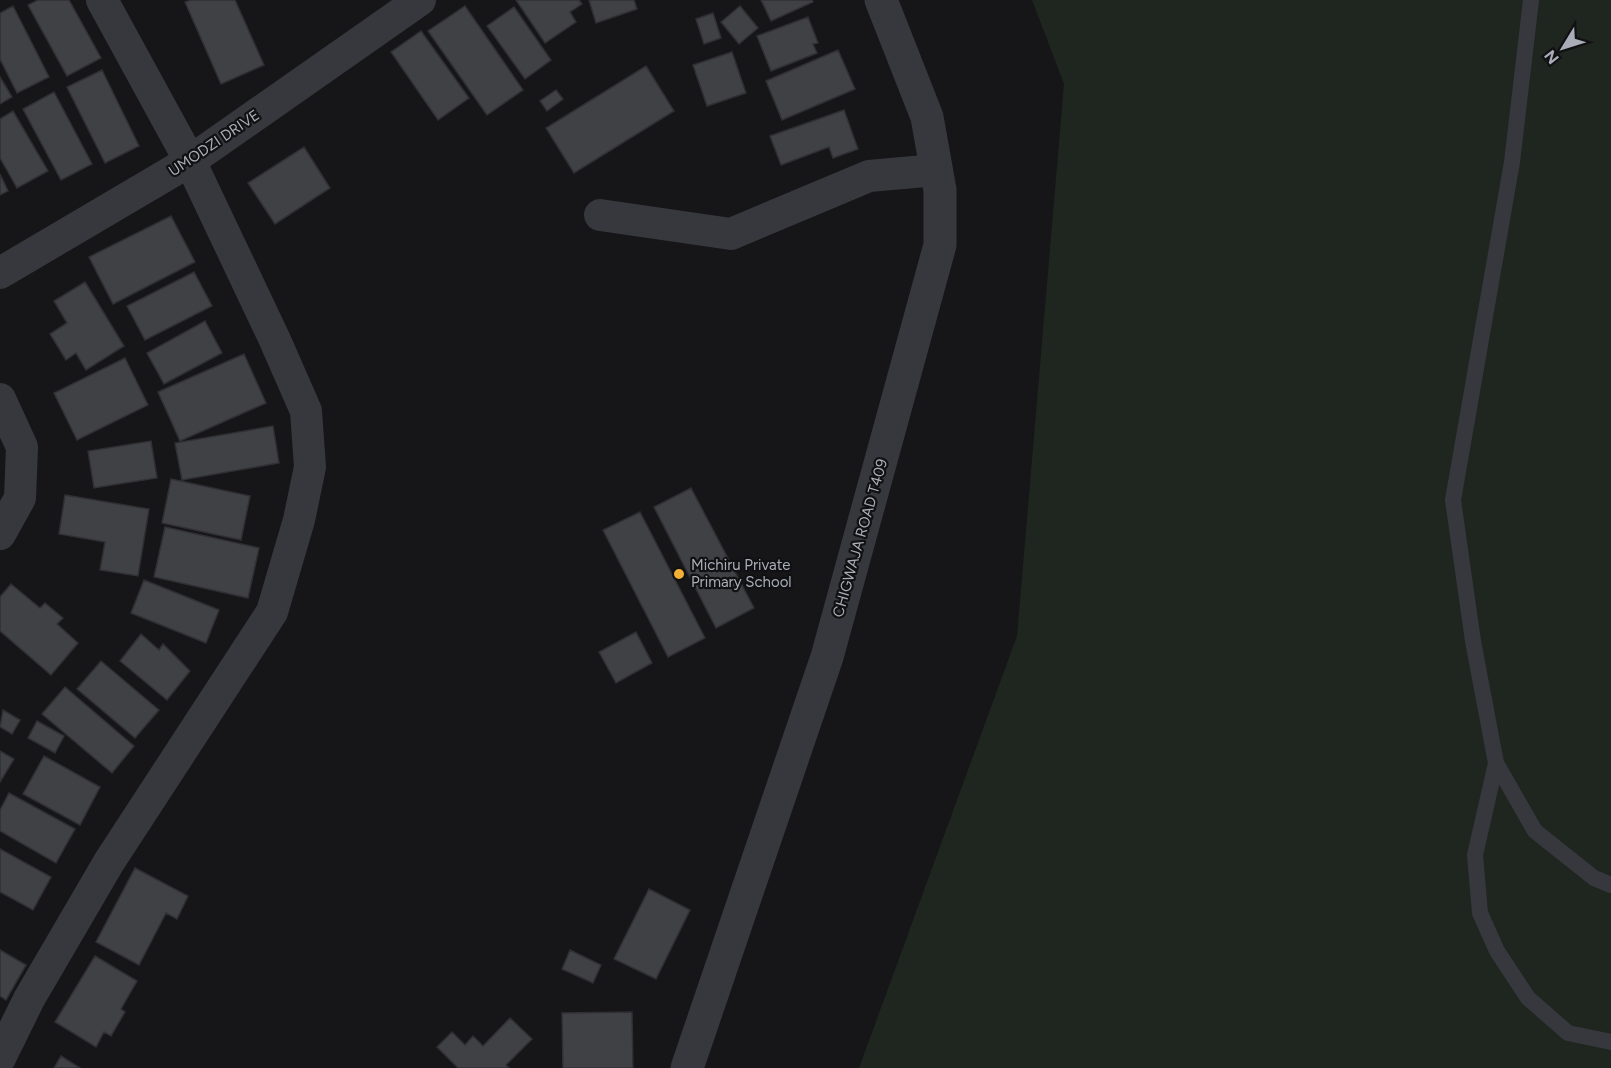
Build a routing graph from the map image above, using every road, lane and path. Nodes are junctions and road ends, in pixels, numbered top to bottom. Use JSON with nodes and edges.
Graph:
{"nodes":[{"id":1,"x":102,"y":0,"type":"edge"},
{"id":2,"x":420,"y":0,"type":"edge"},
{"id":3,"x":881,"y":0,"type":"edge"},
{"id":4,"x":1532,"y":0,"type":"edge"},
{"id":5,"x":190,"y":161,"type":"junction"},
{"id":6,"x":936,"y":170,"type":"junction"},
{"id":7,"x":600,"y":215,"type":"dead end"},
{"id":8,"x":0,"y":273,"type":"edge"},
{"id":9,"x":0,"y":399,"type":"edge"},
{"id":10,"x":0,"y":534,"type":"edge"},
{"id":11,"x":1496,"y":764,"type":"junction"},
{"id":12,"x":1611,"y":885,"type":"edge"},
{"id":13,"x":1611,"y":1042,"type":"edge"},
{"id":14,"x":0,"y":1058,"type":"edge"},
{"id":15,"x":687,"y":1068,"type":"edge"}],
"edges":[{"from":1,"to":5,"type":"street"},
{"from":2,"to":5,"type":"street","name":"UMODZI DRIVE"},
{"from":3,"to":6,"type":"street","name":"CHIGWAJA ROAD T409"},
{"from":4,"to":11,"type":"lane"},
{"from":5,"to":8,"type":"street","name":"UMODZI DRIVE"},
{"from":5,"to":14,"type":"street"},
{"from":6,"to":7,"type":"street"},
{"from":6,"to":15,"type":"street","name":"CHIGWAJA ROAD T409"},
{"from":9,"to":10,"type":"street"},
{"from":11,"to":12,"type":"lane"},
{"from":11,"to":13,"type":"lane"}]}
